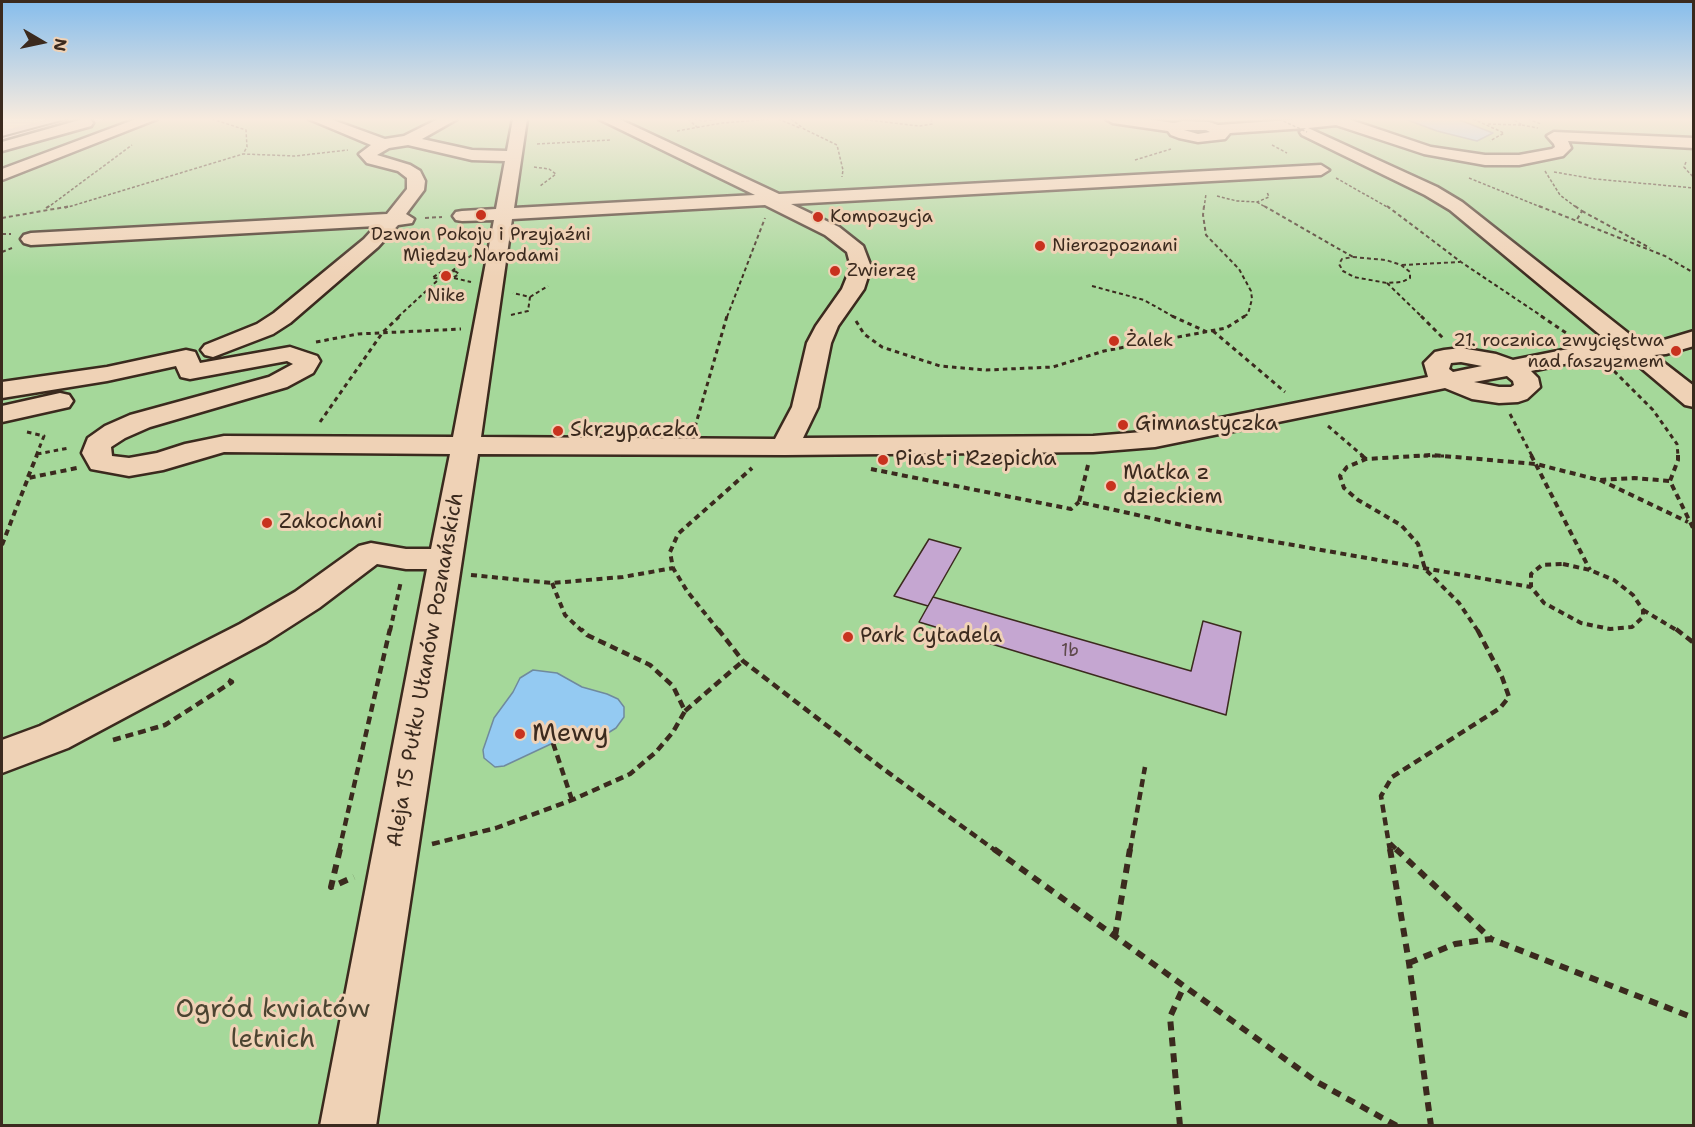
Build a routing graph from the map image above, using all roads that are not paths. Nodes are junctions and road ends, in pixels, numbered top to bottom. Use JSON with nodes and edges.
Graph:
{"nodes":[{"id":1,"x":409,"y":172,"type":"edge"},
{"id":2,"x":511,"y":172,"type":"edge"},
{"id":3,"x":715,"y":172,"type":"edge"},
{"id":4,"x":1290,"y":172,"type":"edge"},
{"id":5,"x":1390,"y":172,"type":"edge"},
{"id":6,"x":774,"y":200,"type":"junction"},
{"id":7,"x":504,"y":214,"type":"junction"},
{"id":8,"x":462,"y":216,"type":"dead end"},
{"id":9,"x":422,"y":218,"type":"dead end"},
{"id":10,"x":393,"y":219,"type":"junction"},
{"id":11,"x":31,"y":239,"type":"dead end"},
{"id":12,"x":1694,"y":338,"type":"edge"},
{"id":13,"x":1633,"y":349,"type":"junction"},
{"id":14,"x":188,"y":364,"type":"junction"},
{"id":15,"x":1512,"y":368,"type":"junction"},
{"id":16,"x":1449,"y":381,"type":"junction"},
{"id":17,"x":2,"y":390,"type":"edge"},
{"id":18,"x":1694,"y":399,"type":"edge"},
{"id":19,"x":2,"y":414,"type":"edge"},
{"id":20,"x":465,"y":447,"type":"junction"},
{"id":21,"x":785,"y":447,"type":"junction"},
{"id":22,"x":445,"y":566,"type":"junction"},
{"id":23,"x":2,"y":757,"type":"edge"},
{"id":24,"x":348,"y":1125,"type":"edge"}],
"edges":[{"from":1,"to":10,"type":"street"},
{"from":2,"to":7,"type":"street","name":"Aleja 15 Pułku Ułanów Poznańskich"},
{"from":3,"to":6,"type":"street"},
{"from":4,"to":6,"type":"street"},
{"from":5,"to":13,"type":"street"},
{"from":6,"to":7,"type":"street"},
{"from":6,"to":21,"type":"street"},
{"from":7,"to":8,"type":"street"},
{"from":7,"to":20,"type":"street","name":"Aleja 15 Pułku Ułanów Poznańskich"},
{"from":9,"to":10,"type":"street"},
{"from":10,"to":11,"type":"street"},
{"from":10,"to":14,"type":"street"},
{"from":12,"to":13,"type":"street"},
{"from":13,"to":15,"type":"street"},
{"from":13,"to":18,"type":"street"},
{"from":14,"to":17,"type":"street"},
{"from":14,"to":19,"type":"street"},
{"from":14,"to":20,"type":"street"},
{"from":15,"to":16,"type":"street"},
{"from":15,"to":16,"type":"street"},
{"from":15,"to":16,"type":"street"},
{"from":16,"to":21,"type":"street"},
{"from":20,"to":21,"type":"street"},
{"from":20,"to":22,"type":"street","name":"Aleja 15 Pułku Ułanów Poznańskich"},
{"from":22,"to":23,"type":"street"},
{"from":22,"to":24,"type":"street","name":"Aleja 15 Pułku Ułanów Poznańskich"}]}
